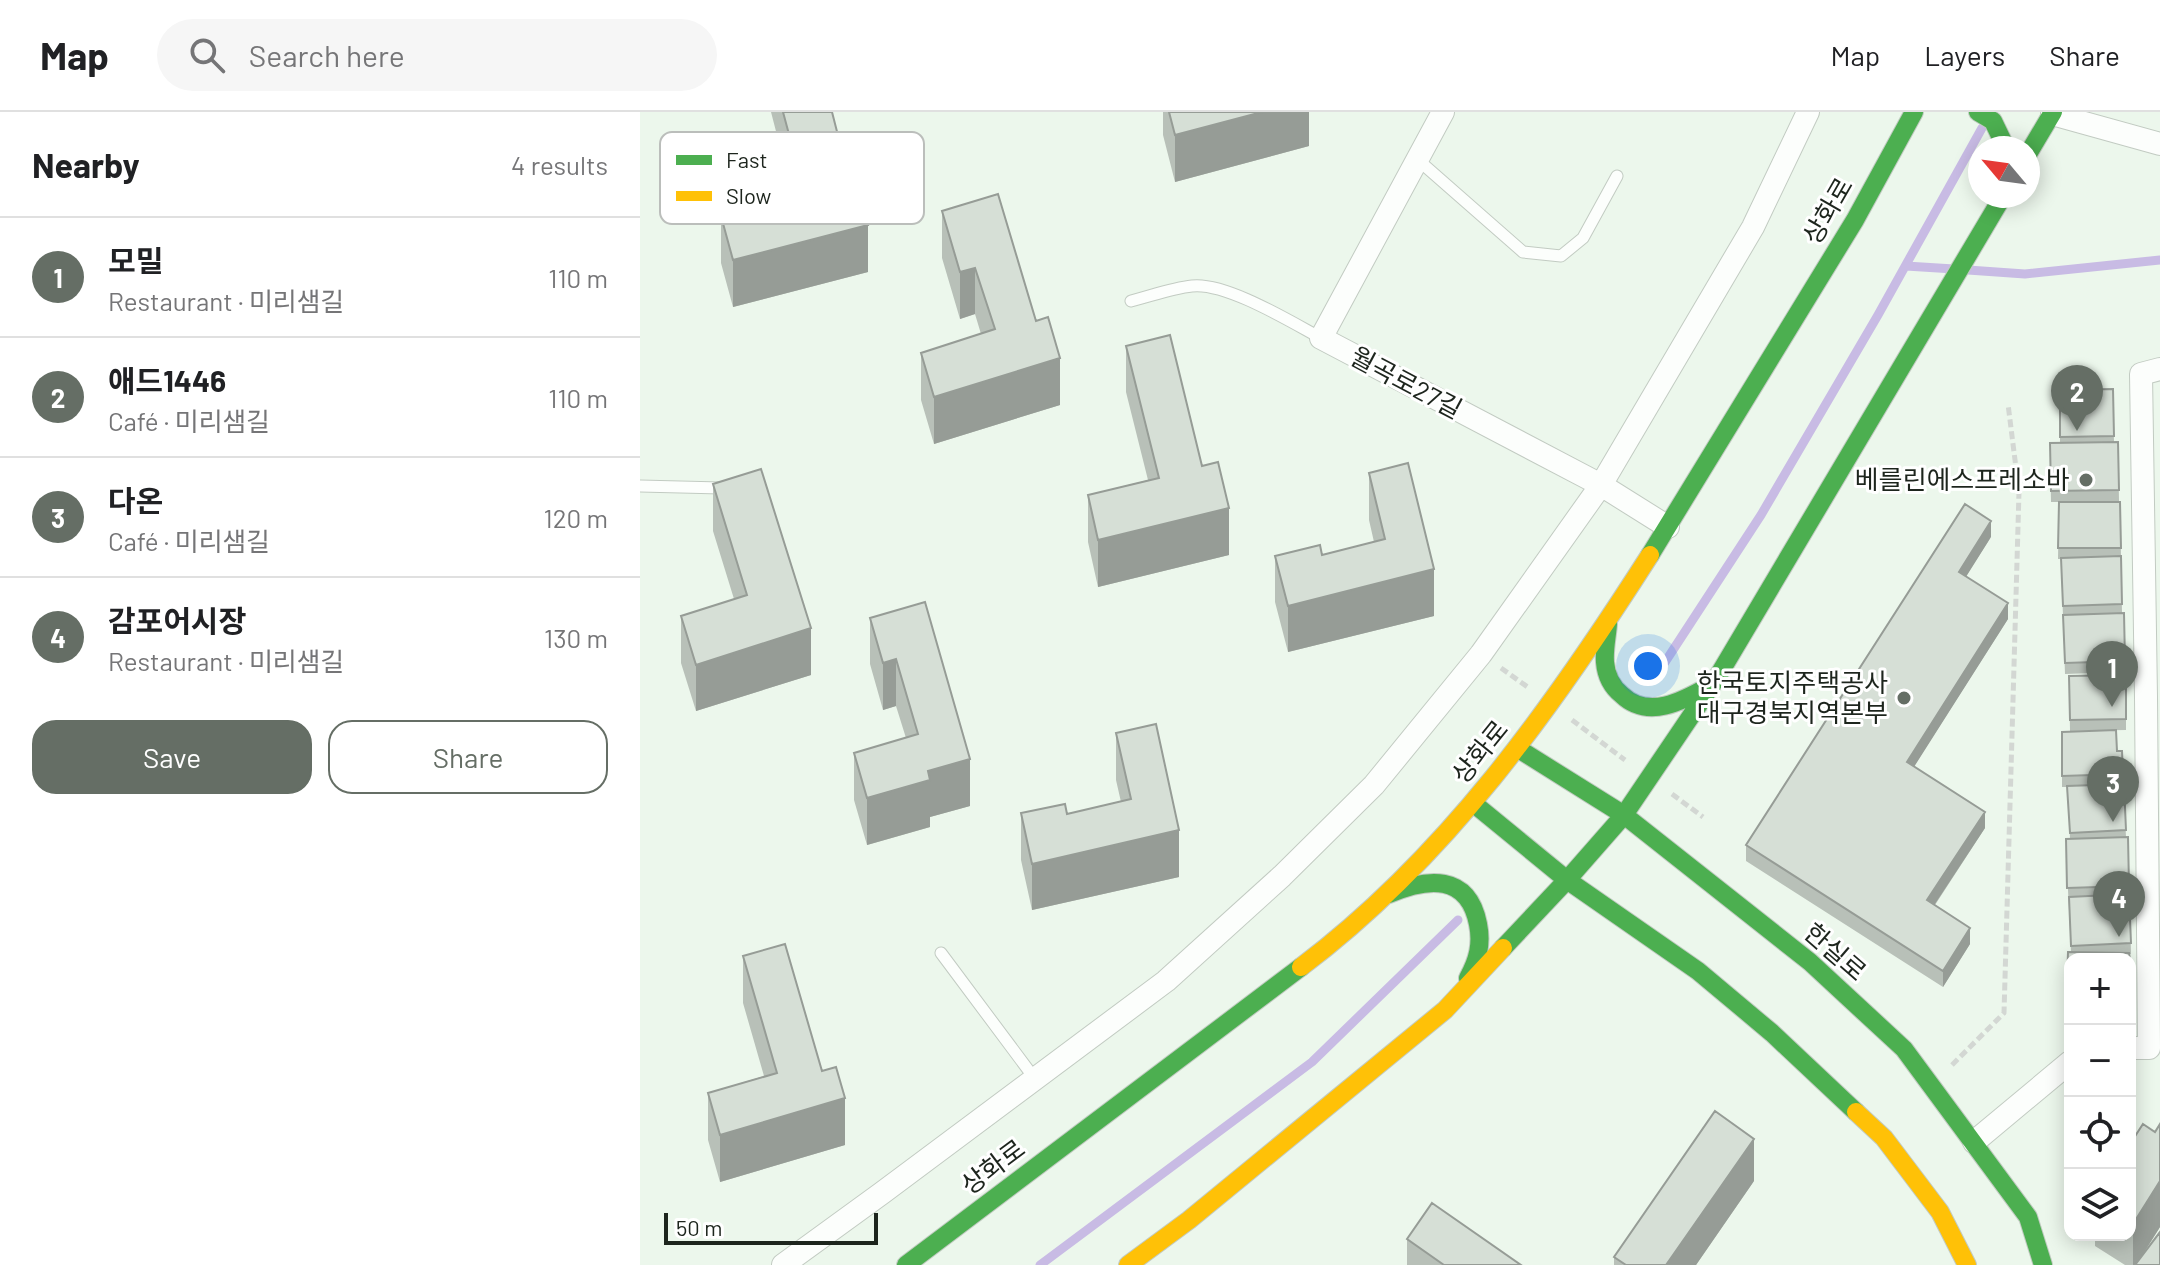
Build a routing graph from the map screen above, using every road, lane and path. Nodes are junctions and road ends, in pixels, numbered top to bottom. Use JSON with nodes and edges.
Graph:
{"nodes":[{"id":1,"x":1443,"y":112,"type":"edge"},
{"id":2,"x":1808,"y":112,"type":"edge"},
{"id":3,"x":1931,"y":112,"type":"edge"},
{"id":4,"x":1978,"y":112,"type":"edge"},
{"id":5,"x":2052,"y":113,"type":"edge"},
{"id":6,"x":1912,"y":116,"type":"edge"},
{"id":7,"x":2001,"y":136,"type":"edge"},
{"id":8,"x":2039,"y":136,"type":"edge"},
{"id":9,"x":2160,"y":144,"type":"edge"},
{"id":10,"x":1417,"y":159,"type":"junction"},
{"id":11,"x":1617,"y":176,"type":"dead end"},
{"id":12,"x":1996,"y":208,"type":"edge"},
{"id":13,"x":1131,"y":301,"type":"dead end"},
{"id":14,"x":1321,"y":338,"type":"junction"},
{"id":15,"x":2160,"y":369,"type":"edge"},
{"id":16,"x":2008,"y":404,"type":"dead end"},
{"id":17,"x":1601,"y":485,"type":"junction"},
{"id":18,"x":640,"y":486,"type":"edge"},
{"id":19,"x":721,"y":488,"type":"edge"},
{"id":20,"x":1668,"y":527,"type":"junction"},
{"id":21,"x":1608,"y":621,"type":"junction"},
{"id":22,"x":1481,"y":654,"type":"junction"},
{"id":23,"x":1713,"y":683,"type":"junction"},
{"id":24,"x":2153,"y":696,"type":"edge"},
{"id":25,"x":1550,"y":704,"type":"junction"},
{"id":26,"x":1517,"y":748,"type":"junction"},
{"id":27,"x":1649,"y":777,"type":"junction"},
{"id":28,"x":1473,"y":803,"type":"junction"},
{"id":29,"x":1624,"y":815,"type":"junction"},
{"id":30,"x":1703,"y":817,"type":"dead end"},
{"id":31,"x":1567,"y":880,"type":"junction"},
{"id":32,"x":1386,"y":895,"type":"junction"},
{"id":33,"x":941,"y":953,"type":"dead end"},
{"id":34,"x":1459,"y":995,"type":"junction"},
{"id":35,"x":2146,"y":1048,"type":"edge"},
{"id":36,"x":1952,"y":1066,"type":"dead end"},
{"id":37,"x":2064,"y":1067,"type":"edge"},
{"id":38,"x":1035,"y":1079,"type":"junction"},
{"id":39,"x":1974,"y":1142,"type":"junction"},
{"id":40,"x":783,"y":1265,"type":"edge"},
{"id":41,"x":906,"y":1265,"type":"edge"},
{"id":42,"x":1128,"y":1265,"type":"edge"},
{"id":43,"x":1967,"y":1265,"type":"edge"},
{"id":44,"x":2043,"y":1265,"type":"edge"}],
"edges":[{"from":1,"to":10,"type":"street","name":"월곡로27길"},
{"from":2,"to":17,"type":"street"},
{"from":3,"to":6,"type":"main road"},
{"from":4,"to":7,"type":"main road"},
{"from":5,"to":8,"type":"main road"},
{"from":5,"to":9,"type":"street"},
{"from":6,"to":20,"type":"main road","name":"상화로"},
{"from":10,"to":11,"type":"lane"},
{"from":10,"to":14,"type":"street","name":"월곡로27길"},
{"from":12,"to":23,"type":"main road"},
{"from":13,"to":14,"type":"lane"},
{"from":14,"to":17,"type":"street","name":"월곡로27길"},
{"from":15,"to":24,"type":"street"},
{"from":16,"to":36,"type":"path"},
{"from":17,"to":20,"type":"street","name":"월곡로27길"},
{"from":17,"to":22,"type":"street"},
{"from":18,"to":19,"type":"lane"},
{"from":20,"to":21,"type":"main road","name":"상화로"},
{"from":21,"to":23,"type":"main road"},
{"from":21,"to":25,"type":"main road","name":"상화로"},
{"from":22,"to":25,"type":"path"},
{"from":22,"to":38,"type":"street"},
{"from":23,"to":27,"type":"main road"},
{"from":24,"to":35,"type":"street"},
{"from":25,"to":26,"type":"main road","name":"상화로"},
{"from":25,"to":27,"type":"path"},
{"from":26,"to":28,"type":"main road","name":"상화로"},
{"from":26,"to":29,"type":"main road","name":"한실로"},
{"from":27,"to":29,"type":"main road"},
{"from":27,"to":30,"type":"path"},
{"from":28,"to":31,"type":"main road"},
{"from":28,"to":32,"type":"main road","name":"상화로"},
{"from":29,"to":31,"type":"main road"},
{"from":29,"to":39,"type":"main road","name":"한실로"},
{"from":31,"to":34,"type":"main road"},
{"from":31,"to":43,"type":"main road"},
{"from":32,"to":34,"type":"main road"},
{"from":32,"to":41,"type":"main road","name":"상화로"},
{"from":33,"to":38,"type":"lane"},
{"from":34,"to":42,"type":"main road"},
{"from":37,"to":39,"type":"street"},
{"from":38,"to":40,"type":"street"},
{"from":39,"to":44,"type":"main road","name":"한실로"}]}
